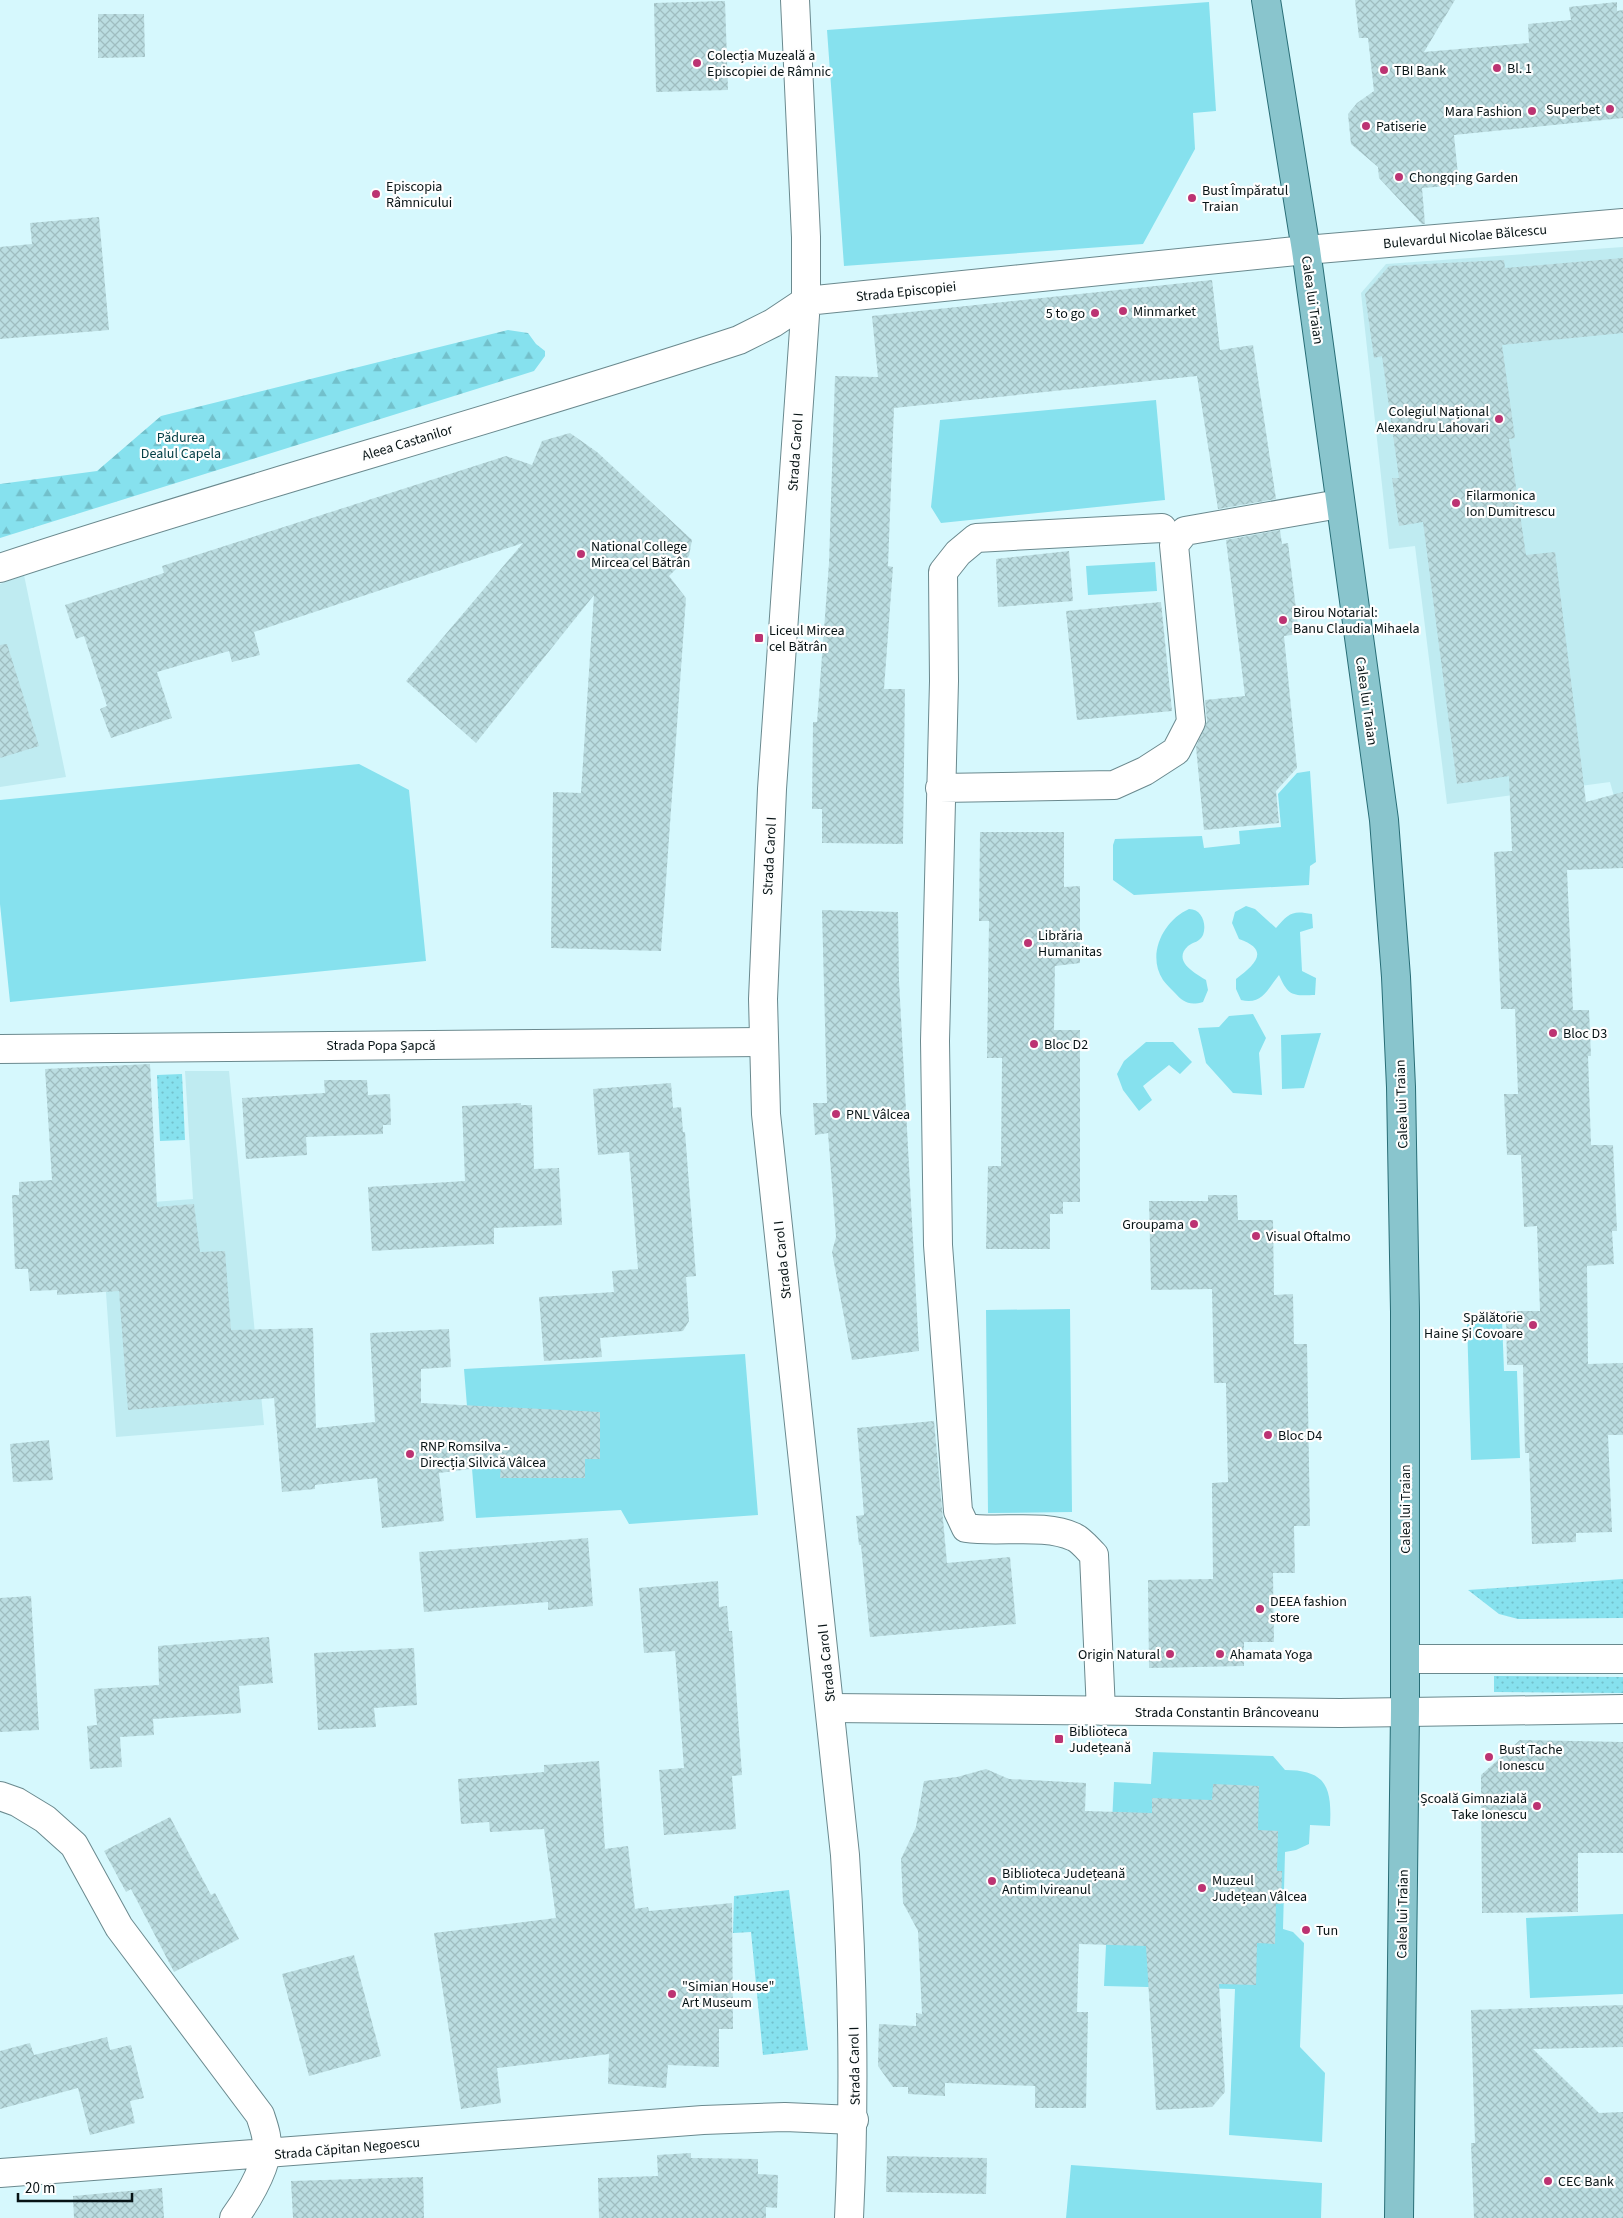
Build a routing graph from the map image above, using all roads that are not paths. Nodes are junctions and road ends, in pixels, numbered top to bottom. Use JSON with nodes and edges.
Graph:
{"nodes":[{"id":1,"x":795,"y":0,"type":"edge"},
{"id":2,"x":1266,"y":0,"type":"edge"},
{"id":3,"x":1623,"y":222,"type":"edge"},
{"id":4,"x":1306,"y":250,"type":"junction"},
{"id":5,"x":806,"y":301,"type":"junction"},
{"id":6,"x":1339,"y":504,"type":"junction"},
{"id":7,"x":1162,"y":528,"type":"dead end"},
{"id":8,"x":0,"y":568,"type":"edge"},
{"id":9,"x":940,"y":788,"type":"junction"},
{"id":10,"x":762,"y":1042,"type":"junction"},
{"id":11,"x":0,"y":1049,"type":"edge"},
{"id":12,"x":1406,"y":1659,"type":"junction"},
{"id":13,"x":1623,"y":1659,"type":"edge"},
{"id":14,"x":830,"y":1708,"type":"junction"},
{"id":15,"x":1623,"y":1709,"type":"edge"},
{"id":16,"x":1406,"y":1710,"type":"junction"},
{"id":17,"x":1101,"y":1711,"type":"junction"},
{"id":18,"x":0,"y":1796,"type":"edge"},
{"id":19,"x":854,"y":2120,"type":"junction"},
{"id":20,"x":266,"y":2154,"type":"junction"},
{"id":21,"x":0,"y":2173,"type":"edge"},
{"id":22,"x":234,"y":2218,"type":"edge"},
{"id":23,"x":849,"y":2218,"type":"edge"},
{"id":24,"x":1399,"y":2218,"type":"edge"}],
"edges":[{"from":1,"to":5,"type":"street"},
{"from":2,"to":4,"type":"main road","name":"Calea lui Traian"},
{"from":3,"to":4,"type":"street","name":"Bulevardul Nicolae Bălcescu"},
{"from":4,"to":5,"type":"street","name":"Strada Episcopiei"},
{"from":4,"to":6,"type":"main road","name":"Calea lui Traian"},
{"from":5,"to":8,"type":"street","name":"Aleea Castanilor"},
{"from":5,"to":10,"type":"street","name":"Strada Carol I"},
{"from":6,"to":9,"type":"street"},
{"from":6,"to":12,"type":"main road","name":"Calea lui Traian"},
{"from":7,"to":9,"type":"street"},
{"from":9,"to":17,"type":"street"},
{"from":10,"to":11,"type":"street","name":"Strada Popa Șapcă"},
{"from":10,"to":14,"type":"street","name":"Strada Carol I"},
{"from":12,"to":13,"type":"street"},
{"from":12,"to":16,"type":"main road","name":"Calea lui Traian"},
{"from":14,"to":17,"type":"street","name":"Strada Constantin Brâncoveanu"},
{"from":14,"to":19,"type":"street","name":"Strada Carol I"},
{"from":15,"to":16,"type":"street","name":"Strada Constantin Brâncoveanu"},
{"from":16,"to":17,"type":"street","name":"Strada Constantin Brâncoveanu"},
{"from":16,"to":24,"type":"main road","name":"Calea lui Traian"},
{"from":18,"to":20,"type":"street","name":"Strada Căpitan Negoescu"},
{"from":19,"to":20,"type":"street","name":"Strada Căpitan Negoescu"},
{"from":19,"to":23,"type":"street","name":"Strada Carol I"},
{"from":20,"to":21,"type":"street"},
{"from":20,"to":22,"type":"street"}]}
